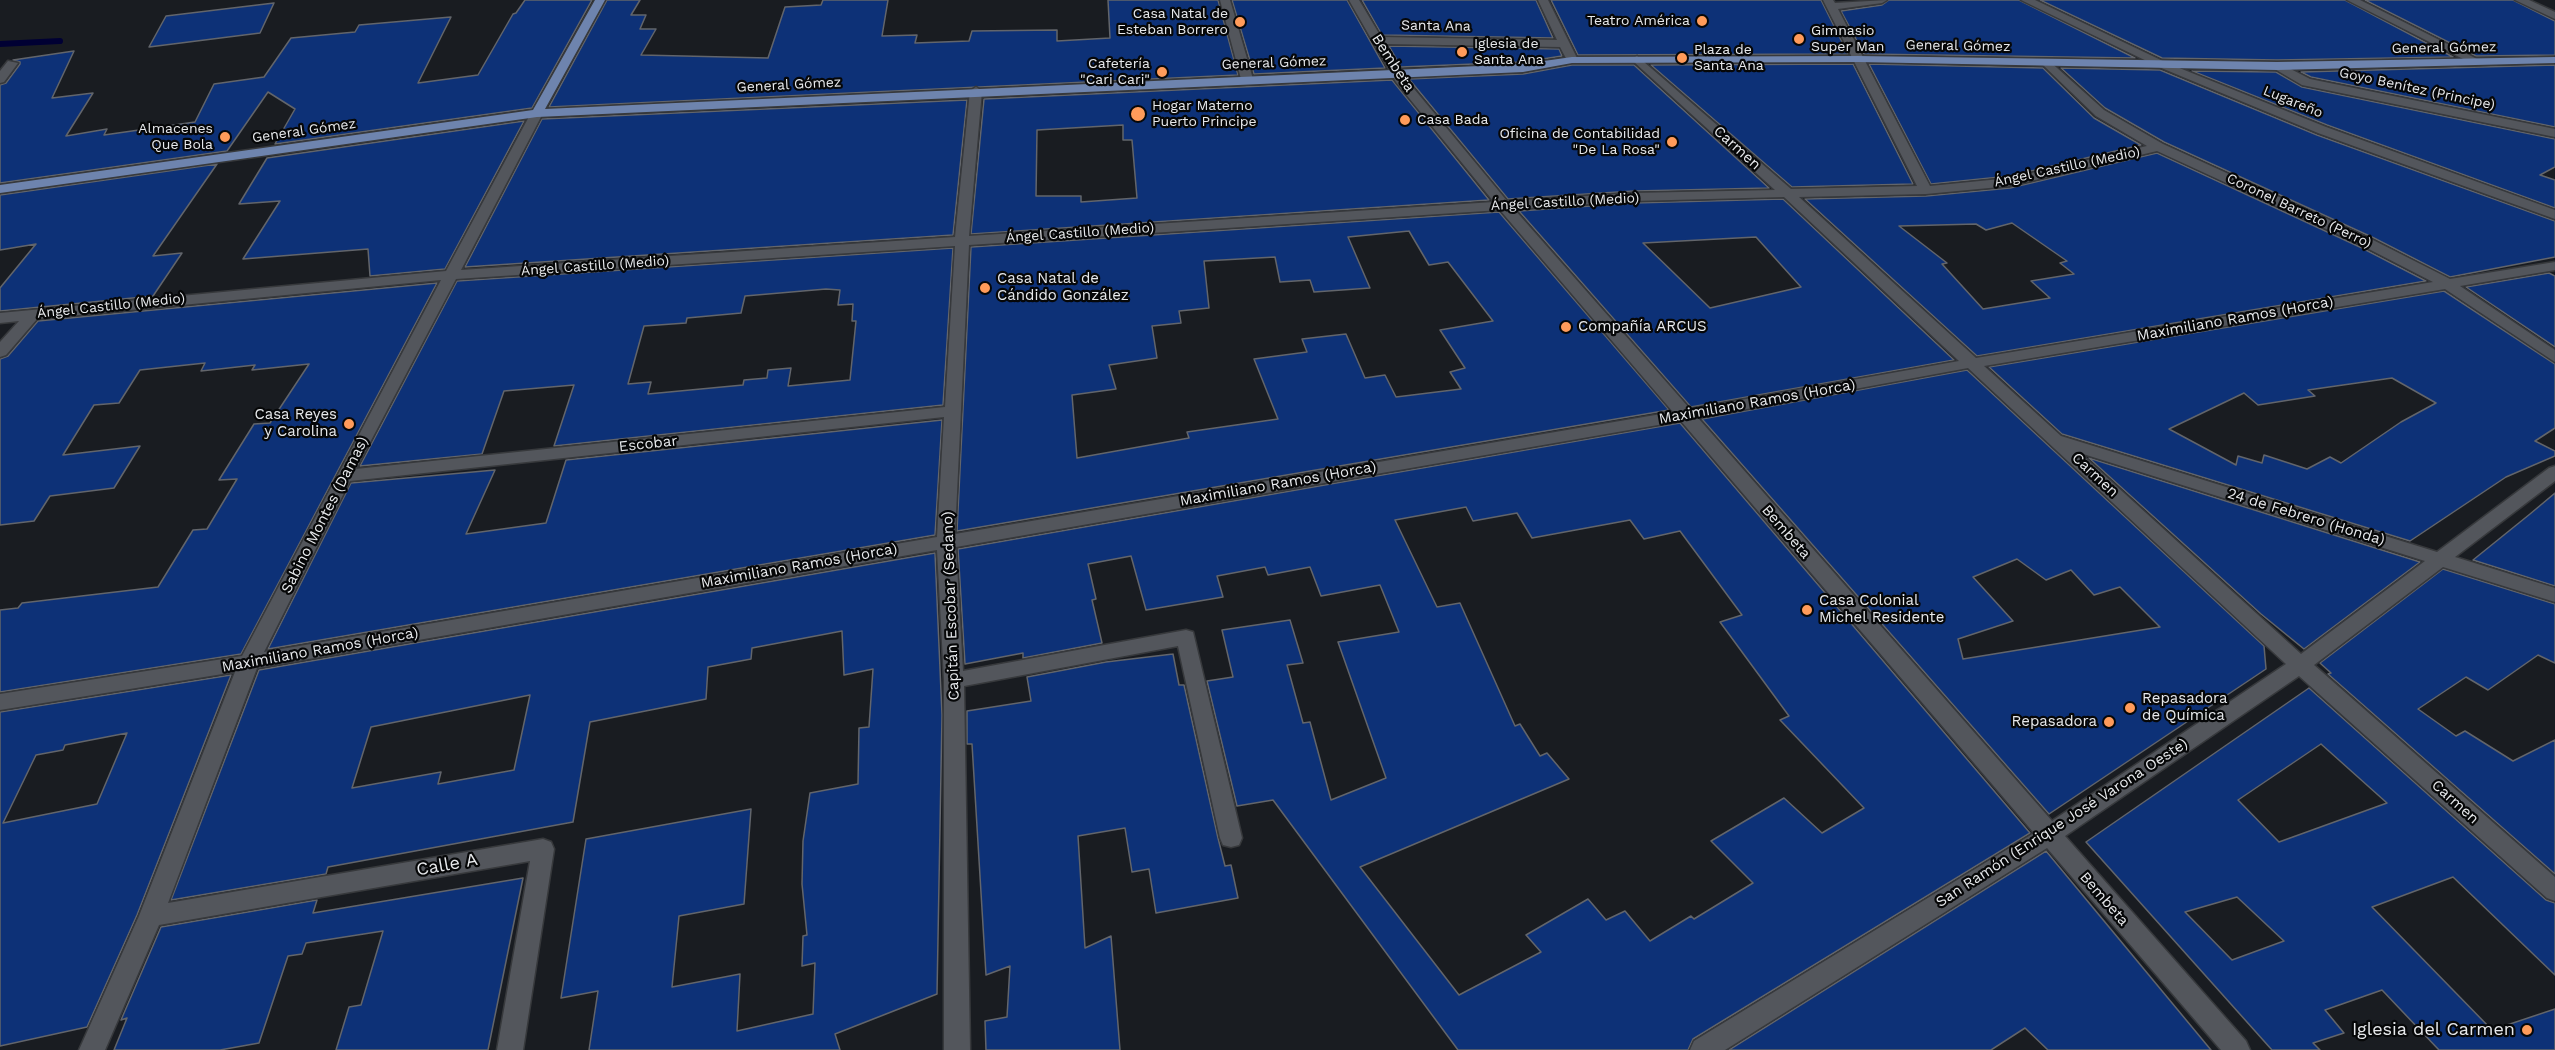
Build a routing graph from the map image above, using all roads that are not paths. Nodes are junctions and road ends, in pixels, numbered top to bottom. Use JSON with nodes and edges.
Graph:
{"nodes":[{"id":1,"x":600,"y":0,"type":"edge"},
{"id":2,"x":1225,"y":0,"type":"edge"},
{"id":3,"x":1354,"y":0,"type":"edge"},
{"id":4,"x":1544,"y":0,"type":"edge"},
{"id":5,"x":1882,"y":0,"type":"edge"},
{"id":6,"x":2026,"y":0,"type":"edge"},
{"id":7,"x":2352,"y":0,"type":"edge"},
{"id":8,"x":2520,"y":0,"type":"edge"},
{"id":9,"x":1829,"y":3,"type":"edge"},
{"id":10,"x":2555,"y":15,"type":"edge"},
{"id":11,"x":1377,"y":40,"type":"junction"},
{"id":12,"x":1565,"y":44,"type":"junction"},
{"id":13,"x":1637,"y":58,"type":"junction"},
{"id":14,"x":1858,"y":59,"type":"junction"},
{"id":15,"x":1572,"y":60,"type":"junction"},
{"id":16,"x":2138,"y":60,"type":"junction"},
{"id":17,"x":2555,"y":60,"type":"edge"},
{"id":18,"x":2477,"y":62,"type":"junction"},
{"id":19,"x":12,"y":63,"type":"dead end"},
{"id":20,"x":2047,"y":63,"type":"junction"},
{"id":21,"x":2163,"y":65,"type":"junction"},
{"id":22,"x":2277,"y":66,"type":"junction"},
{"id":23,"x":1397,"y":74,"type":"junction"},
{"id":24,"x":0,"y":79,"type":"edge"},
{"id":25,"x":1247,"y":79,"type":"junction"},
{"id":26,"x":976,"y":91,"type":"junction"},
{"id":27,"x":537,"y":113,"type":"junction"},
{"id":28,"x":2555,"y":133,"type":"edge"},
{"id":29,"x":2158,"y":147,"type":"junction"},
{"id":30,"x":0,"y":189,"type":"edge"},
{"id":31,"x":1926,"y":190,"type":"junction"},
{"id":32,"x":1787,"y":193,"type":"junction"},
{"id":33,"x":1503,"y":205,"type":"junction"},
{"id":34,"x":2555,"y":215,"type":"edge"},
{"id":35,"x":962,"y":241,"type":"junction"},
{"id":36,"x":2555,"y":266,"type":"edge"},
{"id":37,"x":451,"y":275,"type":"junction"},
{"id":38,"x":2446,"y":283,"type":"junction"},
{"id":39,"x":32,"y":315,"type":"junction"},
{"id":40,"x":0,"y":318,"type":"edge"},
{"id":41,"x":0,"y":352,"type":"edge"},
{"id":42,"x":2555,"y":357,"type":"edge"},
{"id":43,"x":1972,"y":363,"type":"junction"},
{"id":44,"x":952,"y":411,"type":"junction"},
{"id":45,"x":1685,"y":415,"type":"junction"},
{"id":46,"x":2057,"y":440,"type":"junction"},
{"id":47,"x":2555,"y":472,"type":"edge"},
{"id":48,"x":344,"y":476,"type":"junction"},
{"id":49,"x":946,"y":540,"type":"junction"},
{"id":50,"x":2439,"y":559,"type":"junction"},
{"id":51,"x":2555,"y":595,"type":"edge"},
{"id":52,"x":249,"y":662,"type":"junction"},
{"id":53,"x":2300,"y":665,"type":"junction"},
{"id":54,"x":954,"y":680,"type":"junction"},
{"id":55,"x":0,"y":702,"type":"edge"},
{"id":56,"x":2048,"y":836,"type":"junction"},
{"id":57,"x":1231,"y":838,"type":"dead end"},
{"id":58,"x":2555,"y":891,"type":"edge"},
{"id":59,"x":151,"y":916,"type":"junction"},
{"id":60,"x":92,"y":1050,"type":"edge"},
{"id":61,"x":510,"y":1050,"type":"edge"},
{"id":62,"x":957,"y":1050,"type":"edge"},
{"id":63,"x":1703,"y":1050,"type":"edge"},
{"id":64,"x":2237,"y":1050,"type":"edge"}],
"edges":[{"from":1,"to":27,"type":"main road","name":"Sabino Montes (Damas)"},
{"from":2,"to":25,"type":"street"},
{"from":3,"to":11,"type":"street","name":"Bembeta"},
{"from":4,"to":12,"type":"street"},
{"from":5,"to":9,"type":"street"},
{"from":6,"to":16,"type":"street"},
{"from":7,"to":18,"type":"street"},
{"from":8,"to":10,"type":"street"},
{"from":9,"to":14,"type":"street"},
{"from":11,"to":12,"type":"street","name":"Santa Ana"},
{"from":11,"to":23,"type":"street","name":"Bembeta"},
{"from":12,"to":15,"type":"street"},
{"from":13,"to":14,"type":"main road","name":"General Gómez"},
{"from":13,"to":15,"type":"main road","name":"General Gómez"},
{"from":13,"to":32,"type":"street","name":"Carmen"},
{"from":14,"to":20,"type":"main road","name":"General Gómez"},
{"from":14,"to":31,"type":"street"},
{"from":15,"to":23,"type":"main road","name":"General Gómez"},
{"from":16,"to":20,"type":"main road","name":"General Gómez"},
{"from":16,"to":21,"type":"main road","name":"General Gómez"},
{"from":17,"to":18,"type":"main road","name":"General Gómez"},
{"from":18,"to":22,"type":"main road","name":"General Gómez"},
{"from":19,"to":24,"type":"street"},
{"from":20,"to":29,"type":"street","name":"Coronel Barreto (Perro)"},
{"from":21,"to":22,"type":"main road","name":"General Gómez"},
{"from":21,"to":34,"type":"street","name":"Lugareño"},
{"from":22,"to":28,"type":"street","name":"Goyo Benítez (Principe)"},
{"from":23,"to":25,"type":"main road","name":"General Gómez"},
{"from":23,"to":33,"type":"street","name":"Bembeta"},
{"from":25,"to":26,"type":"main road","name":"General Gómez"},
{"from":26,"to":27,"type":"main road","name":"General Gómez"},
{"from":26,"to":35,"type":"street","name":"Capitán Escobar (Sedano)"},
{"from":27,"to":30,"type":"main road","name":"General Gómez"},
{"from":27,"to":37,"type":"street","name":"Sabino Montes (Damas)"},
{"from":29,"to":31,"type":"street","name":"Ángel Castillo (Medio)"},
{"from":29,"to":38,"type":"street","name":"Coronel Barreto (Perro)"},
{"from":31,"to":32,"type":"street","name":"Ángel Castillo (Medio)"},
{"from":32,"to":33,"type":"street","name":"Ángel Castillo (Medio)"},
{"from":32,"to":43,"type":"street","name":"Carmen"},
{"from":33,"to":35,"type":"street","name":"Ángel Castillo (Medio)"},
{"from":33,"to":45,"type":"street","name":"Bembeta"},
{"from":35,"to":37,"type":"street","name":"Ángel Castillo (Medio)"},
{"from":35,"to":44,"type":"street","name":"Capitán Escobar (Sedano)"},
{"from":36,"to":38,"type":"street","name":"Maximiliano Ramos (Horca)"},
{"from":37,"to":39,"type":"street","name":"Ángel Castillo (Medio)"},
{"from":37,"to":48,"type":"street","name":"Sabino Montes (Damas)"},
{"from":38,"to":42,"type":"street","name":"Coronel Barreto (Perro)"},
{"from":38,"to":43,"type":"street","name":"Maximiliano Ramos (Horca)"},
{"from":39,"to":40,"type":"street","name":"Ángel Castillo (Medio)"},
{"from":39,"to":41,"type":"street"},
{"from":43,"to":45,"type":"street","name":"Maximiliano Ramos (Horca)"},
{"from":43,"to":46,"type":"street","name":"Carmen"},
{"from":44,"to":48,"type":"street","name":"Escobar"},
{"from":44,"to":49,"type":"street","name":"Capitán Escobar (Sedano)"},
{"from":45,"to":49,"type":"street","name":"Maximiliano Ramos (Horca)"},
{"from":45,"to":56,"type":"street","name":"Bembeta"},
{"from":46,"to":50,"type":"street","name":"24 de Febrero (Honda)"},
{"from":46,"to":53,"type":"street","name":"Carmen"},
{"from":47,"to":50,"type":"street","name":"San Ramón (Enrique José Varona Oeste)"},
{"from":48,"to":52,"type":"street","name":"Sabino Montes (Damas)"},
{"from":49,"to":52,"type":"street","name":"Maximiliano Ramos (Horca)"},
{"from":49,"to":54,"type":"street","name":"Capitán Escobar (Sedano)"},
{"from":50,"to":51,"type":"street","name":"24 de Febrero (Honda)"},
{"from":50,"to":53,"type":"street","name":"San Ramón (Enrique José Varona Oeste)"},
{"from":52,"to":55,"type":"street","name":"Maximiliano Ramos (Horca)"},
{"from":52,"to":59,"type":"street","name":"Sabino Montes (Damas)"},
{"from":53,"to":56,"type":"street","name":"San Ramón (Enrique José Varona Oeste)"},
{"from":53,"to":58,"type":"street","name":"Carmen"},
{"from":54,"to":57,"type":"street"},
{"from":54,"to":62,"type":"street","name":"Capitán Escobar (Sedano)"},
{"from":56,"to":63,"type":"street","name":"San Ramón (Enrique José Varona Oeste)"},
{"from":56,"to":64,"type":"street","name":"Bembeta"},
{"from":59,"to":60,"type":"street","name":"Sabino Montes (Damas)"},
{"from":59,"to":61,"type":"street","name":"Calle A"}]}
